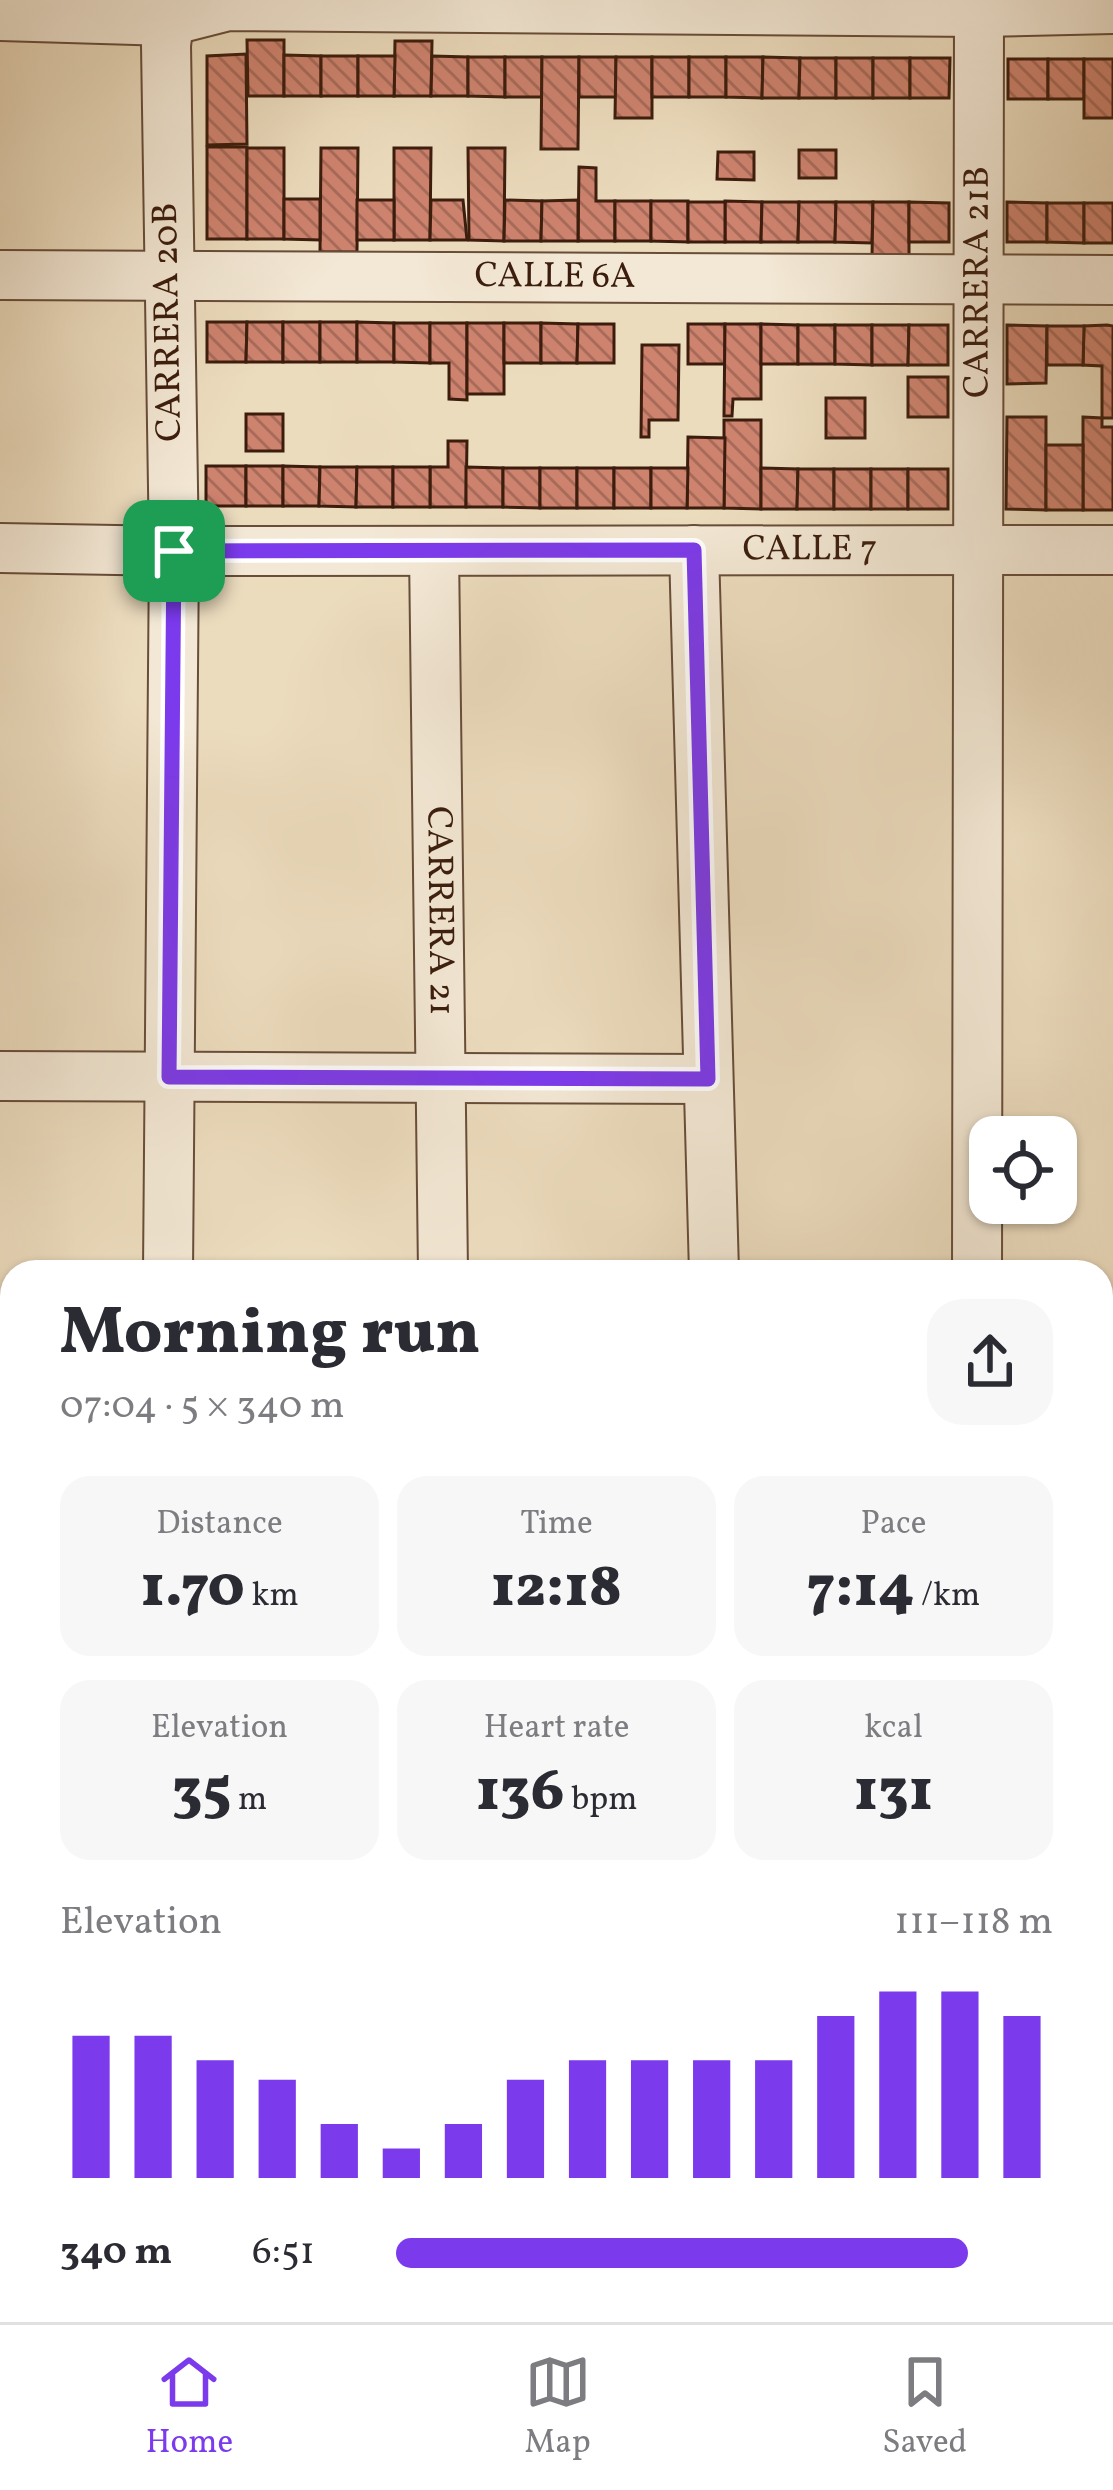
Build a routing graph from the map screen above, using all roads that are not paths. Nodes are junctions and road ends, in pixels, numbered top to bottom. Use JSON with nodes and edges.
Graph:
{"nodes":[{"id":1,"x":1113,"y":9,"type":"edge"},
{"id":2,"x":979,"y":12,"type":"junction"},
{"id":3,"x":0,"y":16,"type":"edge"},
{"id":4,"x":169,"y":21,"type":"junction"},
{"id":5,"x":0,"y":274,"type":"edge"},
{"id":6,"x":167,"y":278,"type":"junction"},
{"id":7,"x":976,"y":280,"type":"junction"},
{"id":8,"x":1113,"y":280,"type":"edge"},
{"id":9,"x":0,"y":548,"type":"edge"},
{"id":10,"x":981,"y":549,"type":"junction"},
{"id":11,"x":694,"y":550,"type":"junction"},
{"id":12,"x":1113,"y":550,"type":"edge"},
{"id":13,"x":174,"y":551,"type":"junction"},
{"id":14,"x":434,"y":551,"type":"junction"},
{"id":15,"x":0,"y":1076,"type":"edge"},
{"id":16,"x":169,"y":1077,"type":"junction"},
{"id":17,"x":440,"y":1078,"type":"junction"},
{"id":18,"x":708,"y":1079,"type":"junction"},
{"id":19,"x":169,"y":1260,"type":"edge"},
{"id":20,"x":443,"y":1260,"type":"edge"},
{"id":21,"x":714,"y":1260,"type":"edge"},
{"id":22,"x":977,"y":1260,"type":"edge"}],
"edges":[{"from":1,"to":2,"type":"street"},
{"from":2,"to":4,"type":"street"},
{"from":2,"to":7,"type":"street","name":"CARRERA 21B"},
{"from":3,"to":4,"type":"street"},
{"from":4,"to":6,"type":"street","name":"CARRERA 20B"},
{"from":5,"to":6,"type":"street","name":"CALLE 6A"},
{"from":6,"to":7,"type":"street","name":"CALLE 6A"},
{"from":6,"to":13,"type":"street","name":"CARRERA 20B"},
{"from":7,"to":8,"type":"street","name":"CALLE 6A"},
{"from":7,"to":10,"type":"street","name":"CARRERA 21B"},
{"from":9,"to":13,"type":"street","name":"CALLE 7"},
{"from":10,"to":11,"type":"street","name":"CALLE 7"},
{"from":10,"to":12,"type":"street","name":"CALLE 7"},
{"from":10,"to":22,"type":"street","name":"CARRERA 21B"},
{"from":11,"to":14,"type":"street","name":"CALLE 7"},
{"from":11,"to":18,"type":"street"},
{"from":13,"to":14,"type":"street","name":"CALLE 7"},
{"from":13,"to":16,"type":"street","name":"CARRERA 20B"},
{"from":14,"to":17,"type":"street","name":"CARRERA 21"},
{"from":15,"to":16,"type":"street"},
{"from":16,"to":17,"type":"street"},
{"from":16,"to":19,"type":"street","name":"CARRERA 20B"},
{"from":17,"to":18,"type":"street"},
{"from":17,"to":20,"type":"street","name":"CARRERA 21"},
{"from":18,"to":21,"type":"street"}]}
